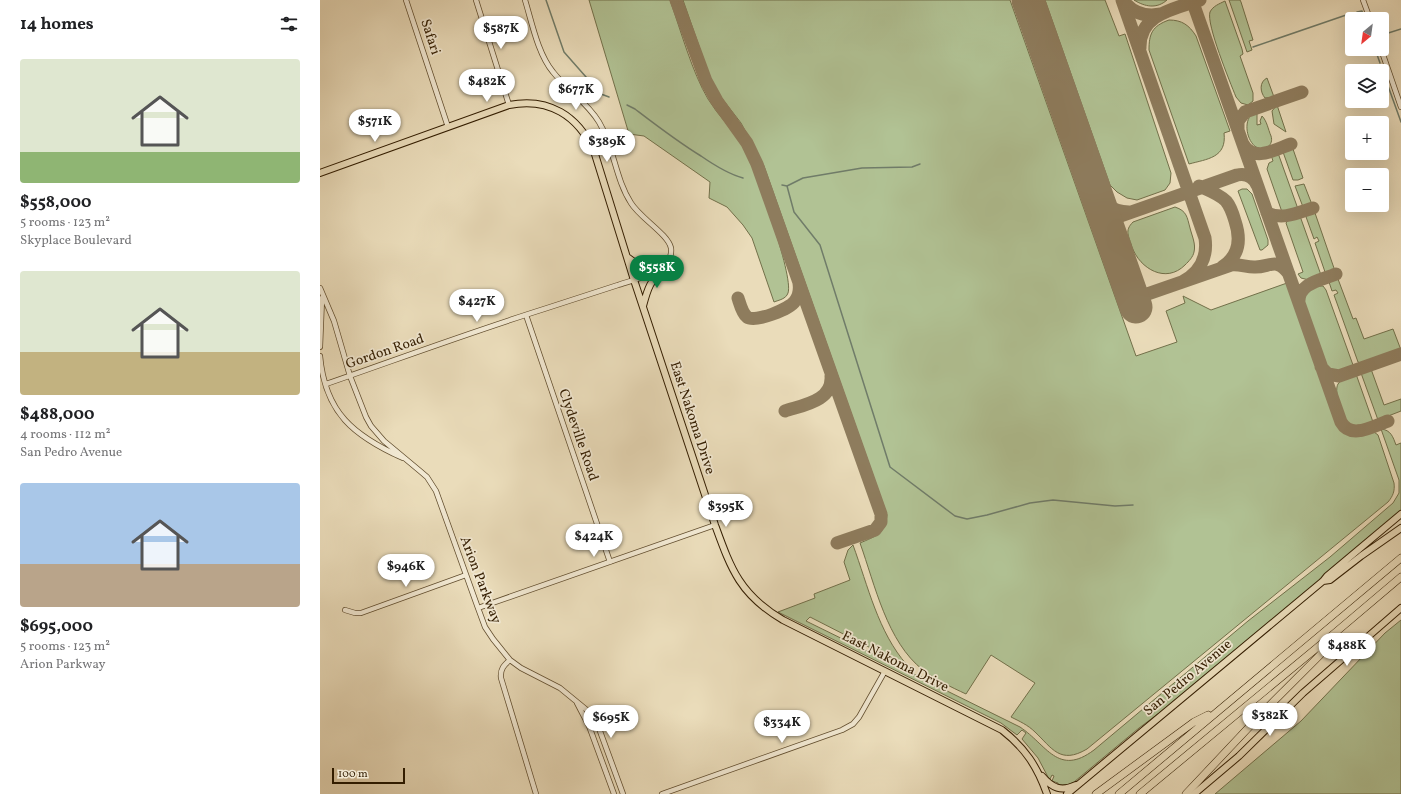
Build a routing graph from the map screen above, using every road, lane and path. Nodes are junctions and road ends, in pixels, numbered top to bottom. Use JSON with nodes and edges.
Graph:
{"nodes":[{"id":1,"x":406,"y":0,"type":"edge"},
{"id":2,"x":476,"y":0,"type":"edge"},
{"id":3,"x":525,"y":0,"type":"edge"},
{"id":4,"x":1363,"y":0,"type":"edge"},
{"id":5,"x":1367,"y":12,"type":"edge"},
{"id":6,"x":1383,"y":56,"type":"edge"},
{"id":7,"x":509,"y":105,"type":"junction"},
{"id":8,"x":1401,"y":107,"type":"edge"},
{"id":9,"x":448,"y":127,"type":"junction"},
{"id":10,"x":320,"y":172,"type":"edge"},
{"id":11,"x":627,"y":256,"type":"junction"},
{"id":12,"x":664,"y":267,"type":"junction"},
{"id":13,"x":634,"y":280,"type":"junction"},
{"id":14,"x":320,"y":288,"type":"edge"},
{"id":15,"x":322,"y":296,"type":"junction"},
{"id":16,"x":643,"y":306,"type":"junction"},
{"id":17,"x":526,"y":315,"type":"junction"},
{"id":18,"x":320,"y":346,"type":"edge"},
{"id":19,"x":320,"y":356,"type":"edge"},
{"id":20,"x":350,"y":376,"type":"junction"},
{"id":21,"x":326,"y":384,"type":"junction"},
{"id":22,"x":408,"y":460,"type":"junction"},
{"id":23,"x":1401,"y":514,"type":"edge"},
{"id":24,"x":715,"y":525,"type":"junction"},
{"id":25,"x":1401,"y":528,"type":"edge"},
{"id":26,"x":1401,"y":558,"type":"edge"},
{"id":27,"x":610,"y":562,"type":"junction"},
{"id":28,"x":466,"y":576,"type":"junction"},
{"id":29,"x":1401,"y":577,"type":"edge"},
{"id":30,"x":1323,"y":581,"type":"junction"},
{"id":31,"x":478,"y":608,"type":"junction"},
{"id":32,"x":1401,"y":608,"type":"edge"},
{"id":33,"x":344,"y":610,"type":"dead end"},
{"id":34,"x":1336,"y":632,"type":"junction"},
{"id":35,"x":510,"y":660,"type":"junction"},
{"id":36,"x":885,"y":671,"type":"junction"},
{"id":37,"x":575,"y":700,"type":"junction"},
{"id":38,"x":1220,"y":710,"type":"junction"},
{"id":39,"x":1038,"y":773,"type":"junction"},
{"id":40,"x":1082,"y":782,"type":"junction"},
{"id":41,"x":1044,"y":785,"type":"junction"},
{"id":42,"x":536,"y":794,"type":"edge"},
{"id":43,"x":614,"y":794,"type":"edge"},
{"id":44,"x":623,"y":794,"type":"edge"},
{"id":45,"x":662,"y":794,"type":"edge"},
{"id":46,"x":1043,"y":794,"type":"edge"},
{"id":47,"x":1047,"y":794,"type":"edge"},
{"id":48,"x":1067,"y":794,"type":"edge"},
{"id":49,"x":1076,"y":794,"type":"edge"},
{"id":50,"x":1096,"y":794,"type":"edge"},
{"id":51,"x":1119,"y":794,"type":"edge"},
{"id":52,"x":1140,"y":794,"type":"edge"},
{"id":53,"x":1186,"y":794,"type":"edge"},
{"id":54,"x":1194,"y":794,"type":"edge"}],
"edges":[{"from":1,"to":9,"type":"street","name":"Safari"},
{"from":2,"to":7,"type":"street"},
{"from":3,"to":12,"type":"street"},
{"from":4,"to":5,"type":"street"},
{"from":6,"to":8,"type":"street"},
{"from":7,"to":9,"type":"main road","name":"East Nakoma Drive"},
{"from":7,"to":11,"type":"main road","name":"East Nakoma Drive"},
{"from":9,"to":10,"type":"main road","name":"East Nakoma Drive"},
{"from":11,"to":12,"type":"main road"},
{"from":11,"to":13,"type":"main road","name":"East Nakoma Drive"},
{"from":12,"to":13,"type":"street","name":"Gordon Road"},
{"from":12,"to":16,"type":"main road"},
{"from":13,"to":16,"type":"main road","name":"East Nakoma Drive"},
{"from":13,"to":17,"type":"street","name":"Gordon Road"},
{"from":14,"to":15,"type":"street","name":"Arion Parkway"},
{"from":15,"to":18,"type":"street","name":"Arion Parkway"},
{"from":15,"to":20,"type":"street","name":"Arion Parkway"},
{"from":16,"to":24,"type":"main road","name":"East Nakoma Drive"},
{"from":17,"to":20,"type":"street","name":"Gordon Road"},
{"from":17,"to":27,"type":"street","name":"Clydeville Road"},
{"from":19,"to":21,"type":"street","name":"Arion Parkway"},
{"from":20,"to":21,"type":"street","name":"Gordon Road"},
{"from":20,"to":22,"type":"street","name":"Arion Parkway"},
{"from":21,"to":22,"type":"street","name":"Arion Parkway"},
{"from":22,"to":28,"type":"street","name":"Arion Parkway"},
{"from":23,"to":30,"type":"main road","name":"San Pedro Avenue"},
{"from":24,"to":27,"type":"street"},
{"from":24,"to":36,"type":"main road","name":"East Nakoma Drive"},
{"from":25,"to":30,"type":"main road","name":"San Pedro Avenue"},
{"from":26,"to":38,"type":"highway"},
{"from":27,"to":31,"type":"street"},
{"from":28,"to":31,"type":"street","name":"Arion Parkway"},
{"from":28,"to":33,"type":"street"},
{"from":29,"to":34,"type":"highway"},
{"from":30,"to":40,"type":"main road","name":"San Pedro Avenue"},
{"from":31,"to":35,"type":"street","name":"Arion Parkway"},
{"from":32,"to":54,"type":"main road"},
{"from":34,"to":52,"type":"highway"},
{"from":34,"to":53,"type":"highway"},
{"from":35,"to":37,"type":"street","name":"Arion Parkway"},
{"from":35,"to":42,"type":"street"},
{"from":36,"to":39,"type":"main road","name":"East Nakoma Drive"},
{"from":36,"to":45,"type":"street"},
{"from":37,"to":43,"type":"street","name":"Arion Parkway"},
{"from":37,"to":44,"type":"street","name":"Arion Parkway"},
{"from":38,"to":50,"type":"highway"},
{"from":38,"to":51,"type":"highway"},
{"from":39,"to":40,"type":"main road"},
{"from":39,"to":41,"type":"main road","name":"East Nakoma Drive"},
{"from":40,"to":48,"type":"main road","name":"San Pedro Avenue"},
{"from":40,"to":49,"type":"main road"},
{"from":41,"to":46,"type":"main road"},
{"from":41,"to":47,"type":"main road","name":"East Nakoma Drive"}]}
